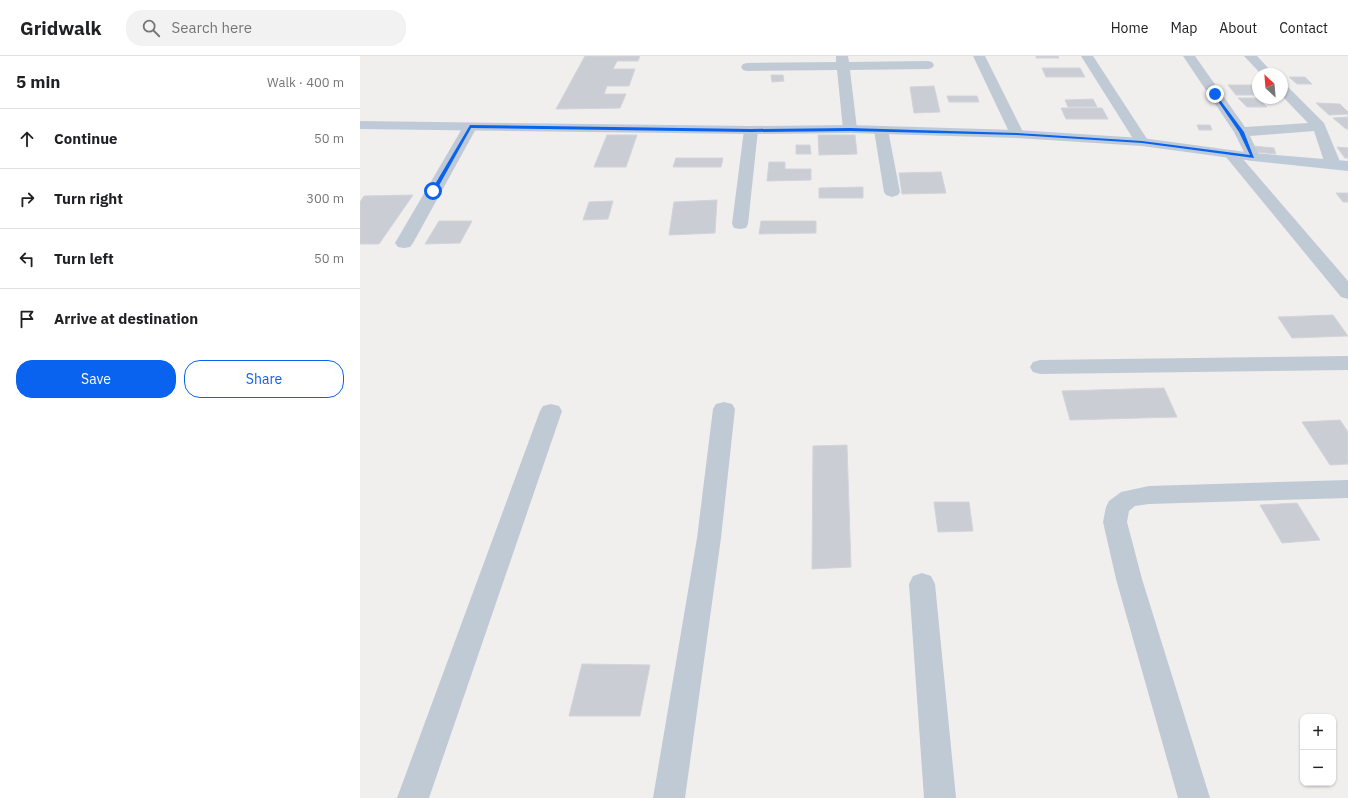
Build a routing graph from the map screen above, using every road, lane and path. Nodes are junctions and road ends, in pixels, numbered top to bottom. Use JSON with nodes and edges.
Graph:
{"nodes":[{"id":1,"x":979,"y":56,"type":"edge"},
{"id":2,"x":1087,"y":56,"type":"edge"},
{"id":3,"x":1189,"y":56,"type":"edge"},
{"id":4,"x":1250,"y":56,"type":"edge"},
{"id":5,"x":842,"y":61,"type":"edge"},
{"id":6,"x":928,"y":66,"type":"dead end"},
{"id":7,"x":747,"y":67,"type":"dead end"},
{"id":8,"x":1262,"y":68,"type":"edge"},
{"id":9,"x":1288,"y":95,"type":"edge"},
{"id":10,"x":360,"y":125,"type":"edge"},
{"id":11,"x":1319,"y":126,"type":"junction"},
{"id":12,"x":470,"y":127,"type":"junction"},
{"id":13,"x":850,"y":129,"type":"junction"},
{"id":14,"x":751,"y":130,"type":"junction"},
{"id":15,"x":881,"y":130,"type":"junction"},
{"id":16,"x":1242,"y":132,"type":"junction"},
{"id":17,"x":1017,"y":134,"type":"junction"},
{"id":18,"x":1142,"y":142,"type":"junction"},
{"id":19,"x":1231,"y":154,"type":"junction"},
{"id":20,"x":1253,"y":157,"type":"junction"},
{"id":21,"x":1333,"y":164,"type":"junction"},
{"id":22,"x":1348,"y":166,"type":"edge"},
{"id":23,"x":892,"y":192,"type":"dead end"},
{"id":24,"x":740,"y":224,"type":"dead end"},
{"id":25,"x":404,"y":243,"type":"dead end"},
{"id":26,"x":1348,"y":293,"type":"edge"},
{"id":27,"x":1348,"y":363,"type":"edge"},
{"id":28,"x":1040,"y":366,"type":"dead end"},
{"id":29,"x":724,"y":408,"type":"dead end"},
{"id":30,"x":551,"y":411,"type":"dead end"},
{"id":31,"x":1348,"y":489,"type":"edge"},
{"id":32,"x":922,"y":584,"type":"dead end"},
{"id":33,"x":413,"y":798,"type":"edge"},
{"id":34,"x":668,"y":798,"type":"edge"},
{"id":35,"x":940,"y":798,"type":"edge"},
{"id":36,"x":1194,"y":798,"type":"edge"}],
"edges":[{"from":1,"to":17,"type":"street"},
{"from":2,"to":18,"type":"street"},
{"from":3,"to":16,"type":"street"},
{"from":4,"to":8,"type":"street"},
{"from":5,"to":6,"type":"street"},
{"from":5,"to":7,"type":"street"},
{"from":5,"to":13,"type":"street"},
{"from":9,"to":11,"type":"street"},
{"from":10,"to":12,"type":"main road"},
{"from":11,"to":16,"type":"street"},
{"from":11,"to":21,"type":"street"},
{"from":12,"to":14,"type":"main road"},
{"from":12,"to":25,"type":"street"},
{"from":13,"to":14,"type":"main road"},
{"from":13,"to":15,"type":"main road"},
{"from":14,"to":24,"type":"street"},
{"from":15,"to":17,"type":"main road"},
{"from":15,"to":23,"type":"street"},
{"from":16,"to":20,"type":"street"},
{"from":17,"to":18,"type":"main road"},
{"from":18,"to":19,"type":"main road"},
{"from":19,"to":20,"type":"main road"},
{"from":19,"to":26,"type":"street"},
{"from":20,"to":21,"type":"main road"},
{"from":21,"to":22,"type":"main road"},
{"from":27,"to":28,"type":"street"},
{"from":29,"to":34,"type":"street"},
{"from":30,"to":33,"type":"street"},
{"from":31,"to":36,"type":"street"},
{"from":32,"to":35,"type":"street"}]}
